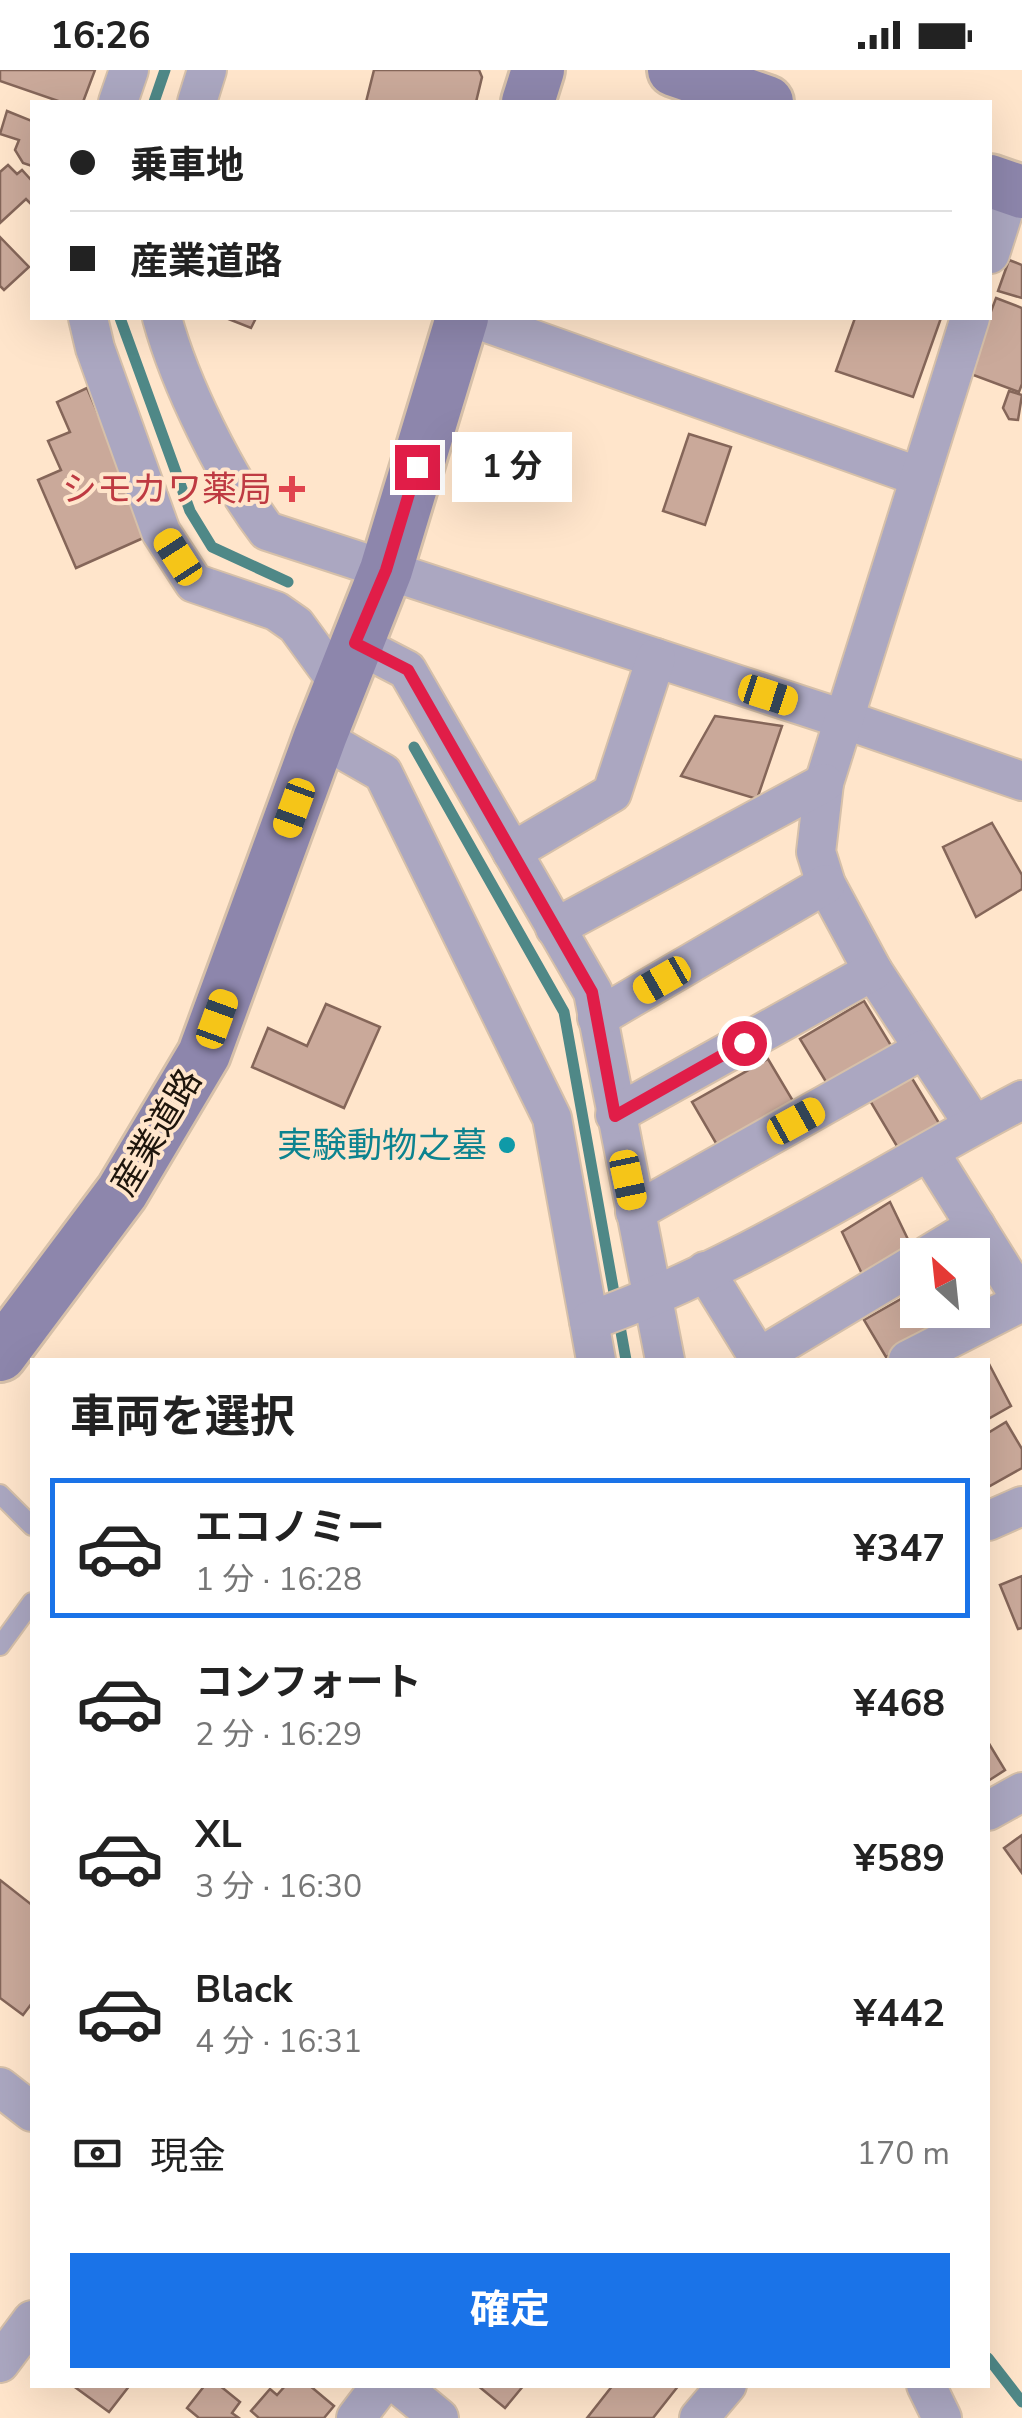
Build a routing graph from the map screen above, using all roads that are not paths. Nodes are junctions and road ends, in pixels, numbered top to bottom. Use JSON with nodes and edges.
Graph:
{"nodes":[{"id":1,"x":129,"y":70,"type":"edge"},
{"id":2,"x":207,"y":70,"type":"edge"},
{"id":3,"x":538,"y":70,"type":"edge"},
{"id":4,"x":674,"y":70,"type":"edge"},
{"id":5,"x":119,"y":100,"type":"edge"},
{"id":6,"x":198,"y":100,"type":"edge"},
{"id":7,"x":529,"y":100,"type":"edge"},
{"id":8,"x":760,"y":100,"type":"edge"},
{"id":9,"x":1011,"y":186,"type":"edge"},
{"id":10,"x":992,"y":248,"type":"edge"},
{"id":11,"x":88,"y":320,"type":"edge"},
{"id":12,"x":163,"y":320,"type":"edge"},
{"id":13,"x":461,"y":320,"type":"edge"},
{"id":14,"x":479,"y":320,"type":"edge"},
{"id":15,"x":969,"y":320,"type":"edge"},
{"id":16,"x":920,"y":477,"type":"junction"},
{"id":17,"x":386,"y":570,"type":"junction"},
{"id":18,"x":656,"y":658,"type":"junction"},
{"id":19,"x":347,"y":664,"type":"junction"},
{"id":20,"x":843,"y":719,"type":"junction"},
{"id":21,"x":320,"y":737,"type":"junction"},
{"id":22,"x":1022,"y":781,"type":"edge"},
{"id":23,"x":824,"y":782,"type":"junction"},
{"id":24,"x":512,"y":852,"type":"junction"},
{"id":25,"x":826,"y":884,"type":"junction"},
{"id":26,"x":555,"y":928,"type":"junction"},
{"id":27,"x":872,"y":971,"type":"junction"},
{"id":28,"x":597,"y":1018,"type":"junction"},
{"id":29,"x":924,"y":1049,"type":"junction"},
{"id":30,"x":1022,"y":1100,"type":"edge"},
{"id":31,"x":615,"y":1116,"type":"junction"},
{"id":32,"x":974,"y":1125,"type":"junction"},
{"id":33,"x":930,"y":1153,"type":"junction"},
{"id":34,"x":635,"y":1212,"type":"junction"},
{"id":35,"x":976,"y":1226,"type":"junction"},
{"id":36,"x":956,"y":1238,"type":"edge"},
{"id":37,"x":706,"y":1270,"type":"junction"},
{"id":38,"x":900,"y":1273,"type":"edge"},
{"id":39,"x":654,"y":1298,"type":"junction"},
{"id":40,"x":1022,"y":1301,"type":"edge"},
{"id":41,"x":589,"y":1321,"type":"junction"},
{"id":42,"x":0,"y":1355,"type":"edge"},
{"id":43,"x":596,"y":1358,"type":"edge"},
{"id":44,"x":666,"y":1358,"type":"edge"},
{"id":45,"x":758,"y":1358,"type":"edge"},
{"id":46,"x":761,"y":1358,"type":"edge"},
{"id":47,"x":912,"y":1358,"type":"edge"},
{"id":48,"x":0,"y":1494,"type":"edge"},
{"id":49,"x":1022,"y":1506,"type":"edge"},
{"id":50,"x":990,"y":1520,"type":"edge"},
{"id":51,"x":30,"y":1524,"type":"edge"},
{"id":52,"x":30,"y":1605,"type":"edge"},
{"id":53,"x":0,"y":1646,"type":"edge"},
{"id":54,"x":1022,"y":1792,"type":"edge"},
{"id":55,"x":990,"y":1810,"type":"edge"},
{"id":56,"x":0,"y":2087,"type":"edge"},
{"id":57,"x":30,"y":2110,"type":"edge"},
{"id":58,"x":30,"y":2323,"type":"edge"},
{"id":59,"x":0,"y":2363,"type":"edge"},
{"id":60,"x":380,"y":2388,"type":"edge"},
{"id":61,"x":403,"y":2388,"type":"edge"},
{"id":62,"x":724,"y":2388,"type":"edge"},
{"id":63,"x":927,"y":2388,"type":"edge"},
{"id":64,"x":356,"y":2418,"type":"edge"},
{"id":65,"x":440,"y":2418,"type":"edge"},
{"id":66,"x":699,"y":2418,"type":"edge"},
{"id":67,"x":942,"y":2418,"type":"edge"}],
"edges":[{"from":1,"to":5,"type":"street"},
{"from":2,"to":6,"type":"street"},
{"from":3,"to":7,"type":"street"},
{"from":4,"to":8,"type":"street"},
{"from":9,"to":10,"type":"street"},
{"from":11,"to":19,"type":"street"},
{"from":12,"to":17,"type":"street"},
{"from":13,"to":17,"type":"street","name":"産業道路"},
{"from":14,"to":16,"type":"street"},
{"from":15,"to":16,"type":"street"},
{"from":16,"to":20,"type":"street"},
{"from":17,"to":18,"type":"street"},
{"from":17,"to":19,"type":"street","name":"産業道路"},
{"from":18,"to":20,"type":"street"},
{"from":18,"to":24,"type":"street"},
{"from":19,"to":21,"type":"street","name":"産業道路"},
{"from":19,"to":24,"type":"street"},
{"from":20,"to":22,"type":"street"},
{"from":20,"to":23,"type":"street"},
{"from":21,"to":41,"type":"street"},
{"from":21,"to":42,"type":"street","name":"産業道路"},
{"from":23,"to":25,"type":"street"},
{"from":23,"to":26,"type":"street"},
{"from":24,"to":26,"type":"street"},
{"from":25,"to":27,"type":"street"},
{"from":25,"to":28,"type":"street"},
{"from":26,"to":28,"type":"street"},
{"from":27,"to":29,"type":"street"},
{"from":27,"to":31,"type":"street"},
{"from":28,"to":31,"type":"street"},
{"from":29,"to":32,"type":"street"},
{"from":29,"to":34,"type":"street"},
{"from":30,"to":32,"type":"street"},
{"from":31,"to":34,"type":"street"},
{"from":32,"to":33,"type":"street"},
{"from":33,"to":35,"type":"street"},
{"from":33,"to":37,"type":"street"},
{"from":34,"to":39,"type":"street"},
{"from":35,"to":36,"type":"street"},
{"from":35,"to":40,"type":"street"},
{"from":37,"to":39,"type":"street"},
{"from":37,"to":45,"type":"street"},
{"from":38,"to":46,"type":"street"},
{"from":39,"to":41,"type":"street"},
{"from":39,"to":44,"type":"street"},
{"from":40,"to":47,"type":"street"},
{"from":41,"to":43,"type":"street"},
{"from":48,"to":51,"type":"lane"},
{"from":49,"to":50,"type":"street"},
{"from":52,"to":53,"type":"lane"},
{"from":54,"to":55,"type":"street"},
{"from":56,"to":57,"type":"street"},
{"from":58,"to":59,"type":"street"},
{"from":60,"to":64,"type":"street"},
{"from":61,"to":65,"type":"street"},
{"from":62,"to":66,"type":"street"},
{"from":63,"to":67,"type":"street"}]}
